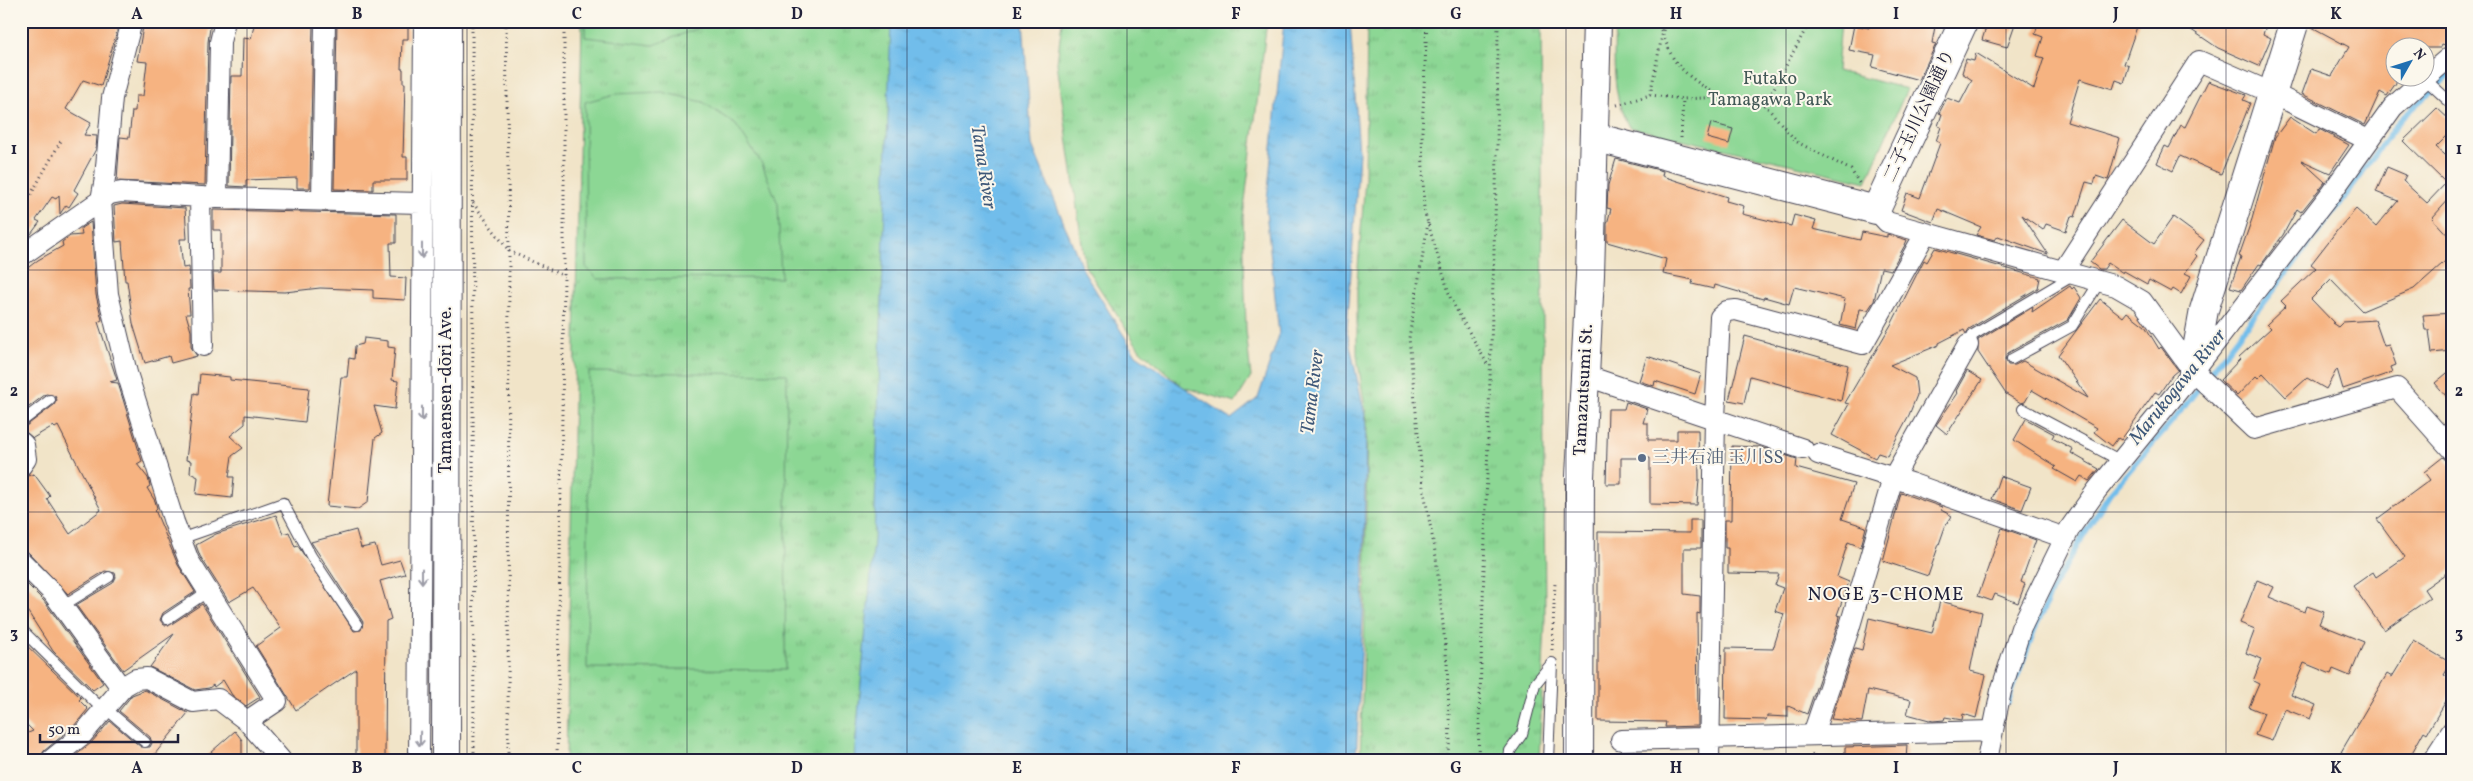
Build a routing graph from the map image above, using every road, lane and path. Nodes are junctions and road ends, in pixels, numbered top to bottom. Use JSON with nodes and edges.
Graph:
{"nodes":[{"id":1,"x":132,"y":21,"type":"edge"},
{"id":2,"x":225,"y":21,"type":"edge"},
{"id":3,"x":325,"y":21,"type":"edge"},
{"id":4,"x":424,"y":21,"type":"edge"},
{"id":5,"x":447,"y":21,"type":"edge"},
{"id":6,"x":472,"y":21,"type":"edge"},
{"id":7,"x":506,"y":21,"type":"edge"},
{"id":8,"x":564,"y":21,"type":"edge"},
{"id":9,"x":1427,"y":21,"type":"edge"},
{"id":10,"x":1498,"y":21,"type":"edge"},
{"id":11,"x":1597,"y":21,"type":"edge"},
{"id":12,"x":1656,"y":21,"type":"edge"},
{"id":13,"x":1665,"y":21,"type":"edge"},
{"id":14,"x":1810,"y":21,"type":"edge"},
{"id":15,"x":1964,"y":21,"type":"edge"},
{"id":16,"x":2295,"y":21,"type":"edge"},
{"id":17,"x":1663,"y":31,"type":"junction"},
{"id":18,"x":2452,"y":55,"type":"edge"},
{"id":19,"x":2436,"y":70,"type":"edge"},
{"id":20,"x":2415,"y":88,"type":"edge"},
{"id":21,"x":2434,"y":88,"type":"edge"},
{"id":22,"x":2272,"y":93,"type":"junction"},
{"id":23,"x":1650,"y":95,"type":"junction"},
{"id":24,"x":1723,"y":97,"type":"junction"},
{"id":25,"x":1683,"y":99,"type":"junction"},
{"id":26,"x":2452,"y":104,"type":"edge"},
{"id":27,"x":1765,"y":105,"type":"junction"},
{"id":28,"x":1594,"y":125,"type":"junction"},
{"id":29,"x":62,"y":139,"type":"dead end"},
{"id":30,"x":2368,"y":140,"type":"junction"},
{"id":31,"x":1680,"y":158,"type":"junction"},
{"id":32,"x":209,"y":197,"type":"junction"},
{"id":33,"x":101,"y":200,"type":"junction"},
{"id":34,"x":322,"y":200,"type":"junction"},
{"id":35,"x":422,"y":202,"type":"junction"},
{"id":36,"x":472,"y":203,"type":"junction"},
{"id":37,"x":1876,"y":210,"type":"junction"},
{"id":38,"x":21,"y":212,"type":"edge"},
{"id":39,"x":1428,"y":222,"type":"junction"},
{"id":40,"x":1925,"y":234,"type":"junction"},
{"id":41,"x":509,"y":251,"type":"junction"},
{"id":42,"x":21,"y":256,"type":"edge"},
{"id":43,"x":2069,"y":272,"type":"junction"},
{"id":44,"x":564,"y":276,"type":"junction"},
{"id":45,"x":2100,"y":281,"type":"junction"},
{"id":46,"x":1968,"y":345,"type":"joint"},
{"id":47,"x":203,"y":346,"type":"dead end"},
{"id":48,"x":2012,"y":359,"type":"dead end"},
{"id":49,"x":1489,"y":368,"type":"junction"},
{"id":50,"x":1584,"y":375,"type":"junction"},
{"id":51,"x":2203,"y":380,"type":"junction"},
{"id":52,"x":50,"y":400,"type":"dead end"},
{"id":53,"x":2023,"y":409,"type":"dead end"},
{"id":54,"x":1715,"y":418,"type":"junction"},
{"id":55,"x":21,"y":422,"type":"edge"},
{"id":56,"x":21,"y":442,"type":"edge"},
{"id":57,"x":2452,"y":450,"type":"edge"},
{"id":58,"x":2121,"y":461,"type":"junction"},
{"id":59,"x":21,"y":466,"type":"edge"},
{"id":60,"x":1893,"y":478,"type":"junction"},
{"id":61,"x":2065,"y":538,"type":"junction"},
{"id":62,"x":180,"y":539,"type":"junction"},
{"id":63,"x":21,"y":561,"type":"edge"},
{"id":64,"x":110,"y":577,"type":"dead end"},
{"id":65,"x":207,"y":592,"type":"junction"},
{"id":66,"x":62,"y":606,"type":"junction"},
{"id":67,"x":167,"y":619,"type":"dead end"},
{"id":68,"x":357,"y":625,"type":"dead end"},
{"id":69,"x":21,"y":629,"type":"edge"},
{"id":70,"x":122,"y":689,"type":"junction"},
{"id":71,"x":104,"y":709,"type":"junction"},
{"id":72,"x":248,"y":721,"type":"junction"},
{"id":73,"x":1993,"y":731,"type":"junction"},
{"id":74,"x":2452,"y":731,"type":"edge"},
{"id":75,"x":1814,"y":734,"type":"junction"},
{"id":76,"x":1710,"y":739,"type":"junction"},
{"id":77,"x":1620,"y":740,"type":"dead end"},
{"id":78,"x":145,"y":742,"type":"dead end"},
{"id":79,"x":51,"y":760,"type":"edge"},
{"id":80,"x":281,"y":760,"type":"edge"},
{"id":81,"x":419,"y":760,"type":"edge"},
{"id":82,"x":446,"y":760,"type":"edge"},
{"id":83,"x":474,"y":760,"type":"edge"},
{"id":84,"x":508,"y":760,"type":"edge"},
{"id":85,"x":557,"y":760,"type":"edge"},
{"id":86,"x":1446,"y":760,"type":"edge"},
{"id":87,"x":1478,"y":760,"type":"edge"},
{"id":88,"x":1509,"y":760,"type":"edge"},
{"id":89,"x":1548,"y":760,"type":"edge"},
{"id":90,"x":1580,"y":760,"type":"edge"},
{"id":91,"x":1710,"y":760,"type":"edge"},
{"id":92,"x":1987,"y":760,"type":"edge"},
{"id":93,"x":2433,"y":760,"type":"edge"}],
"edges":[{"from":1,"to":33,"type":"street"},
{"from":2,"to":32,"type":"street"},
{"from":3,"to":34,"type":"street"},
{"from":4,"to":35,"type":"street"},
{"from":5,"to":82,"type":"main road","name":"Tamaensen-dōri Ave."},
{"from":6,"to":36,"type":"path"},
{"from":7,"to":41,"type":"path"},
{"from":8,"to":44,"type":"path"},
{"from":9,"to":39,"type":"path"},
{"from":10,"to":49,"type":"path"},
{"from":11,"to":28,"type":"main road","name":"Tamazutsumi St."},
{"from":12,"to":17,"type":"path"},
{"from":13,"to":17,"type":"path"},
{"from":14,"to":27,"type":"path"},
{"from":15,"to":37,"type":"main road","name":"二子玉川公園通り"},
{"from":16,"to":22,"type":"main road"},
{"from":17,"to":23,"type":"path"},
{"from":17,"to":24,"type":"path"},
{"from":18,"to":19,"type":"street"},
{"from":20,"to":30,"type":"street"},
{"from":21,"to":26,"type":"lane"},
{"from":22,"to":30,"type":"street"},
{"from":22,"to":43,"type":"street"},
{"from":22,"to":51,"type":"main road"},
{"from":23,"to":25,"type":"path"},
{"from":23,"to":28,"type":"path"},
{"from":24,"to":25,"type":"path"},
{"from":24,"to":27,"type":"path"},
{"from":25,"to":31,"type":"path"},
{"from":27,"to":37,"type":"path"},
{"from":28,"to":31,"type":"main road"},
{"from":28,"to":50,"type":"main road","name":"Tamazutsumi St."},
{"from":29,"to":38,"type":"path"},
{"from":30,"to":51,"type":"street"},
{"from":31,"to":37,"type":"main road"},
{"from":32,"to":33,"type":"street"},
{"from":32,"to":34,"type":"street"},
{"from":32,"to":47,"type":"street"},
{"from":33,"to":42,"type":"street"},
{"from":33,"to":62,"type":"street"},
{"from":34,"to":35,"type":"street"},
{"from":35,"to":81,"type":"street","one_way":true},
{"from":36,"to":41,"type":"path"},
{"from":36,"to":83,"type":"path"},
{"from":37,"to":40,"type":"street"},
{"from":39,"to":49,"type":"path"},
{"from":39,"to":86,"type":"path"},
{"from":40,"to":43,"type":"street"},
{"from":40,"to":54,"type":"street"},
{"from":41,"to":44,"type":"path"},
{"from":41,"to":84,"type":"path"},
{"from":43,"to":45,"type":"street"},
{"from":43,"to":46,"type":"lane"},
{"from":44,"to":85,"type":"path"},
{"from":45,"to":48,"type":"lane"},
{"from":45,"to":51,"type":"street"},
{"from":46,"to":60,"type":"street"},
{"from":49,"to":87,"type":"path"},
{"from":50,"to":54,"type":"street"},
{"from":50,"to":90,"type":"main road","name":"Tamazutsumi St."},
{"from":51,"to":57,"type":"street"},
{"from":51,"to":58,"type":"street"},
{"from":52,"to":55,"type":"lane"},
{"from":53,"to":58,"type":"lane"},
{"from":54,"to":60,"type":"street"},
{"from":54,"to":76,"type":"street"},
{"from":56,"to":59,"type":"street"},
{"from":58,"to":61,"type":"street"},
{"from":60,"to":61,"type":"street"},
{"from":60,"to":75,"type":"street"},
{"from":61,"to":73,"type":"street"},
{"from":62,"to":65,"type":"street"},
{"from":62,"to":68,"type":"lane"},
{"from":63,"to":66,"type":"street"},
{"from":64,"to":66,"type":"lane"},
{"from":65,"to":67,"type":"lane"},
{"from":65,"to":72,"type":"street"},
{"from":66,"to":70,"type":"street"},
{"from":69,"to":71,"type":"lane"},
{"from":70,"to":71,"type":"street"},
{"from":70,"to":72,"type":"street"},
{"from":71,"to":78,"type":"lane"},
{"from":71,"to":79,"type":"street"},
{"from":72,"to":80,"type":"street"},
{"from":73,"to":75,"type":"street"},
{"from":73,"to":92,"type":"street"},
{"from":74,"to":93,"type":"street"},
{"from":75,"to":76,"type":"street"},
{"from":76,"to":77,"type":"street"},
{"from":76,"to":91,"type":"street"},
{"from":88,"to":89,"type":"lane"}]}
